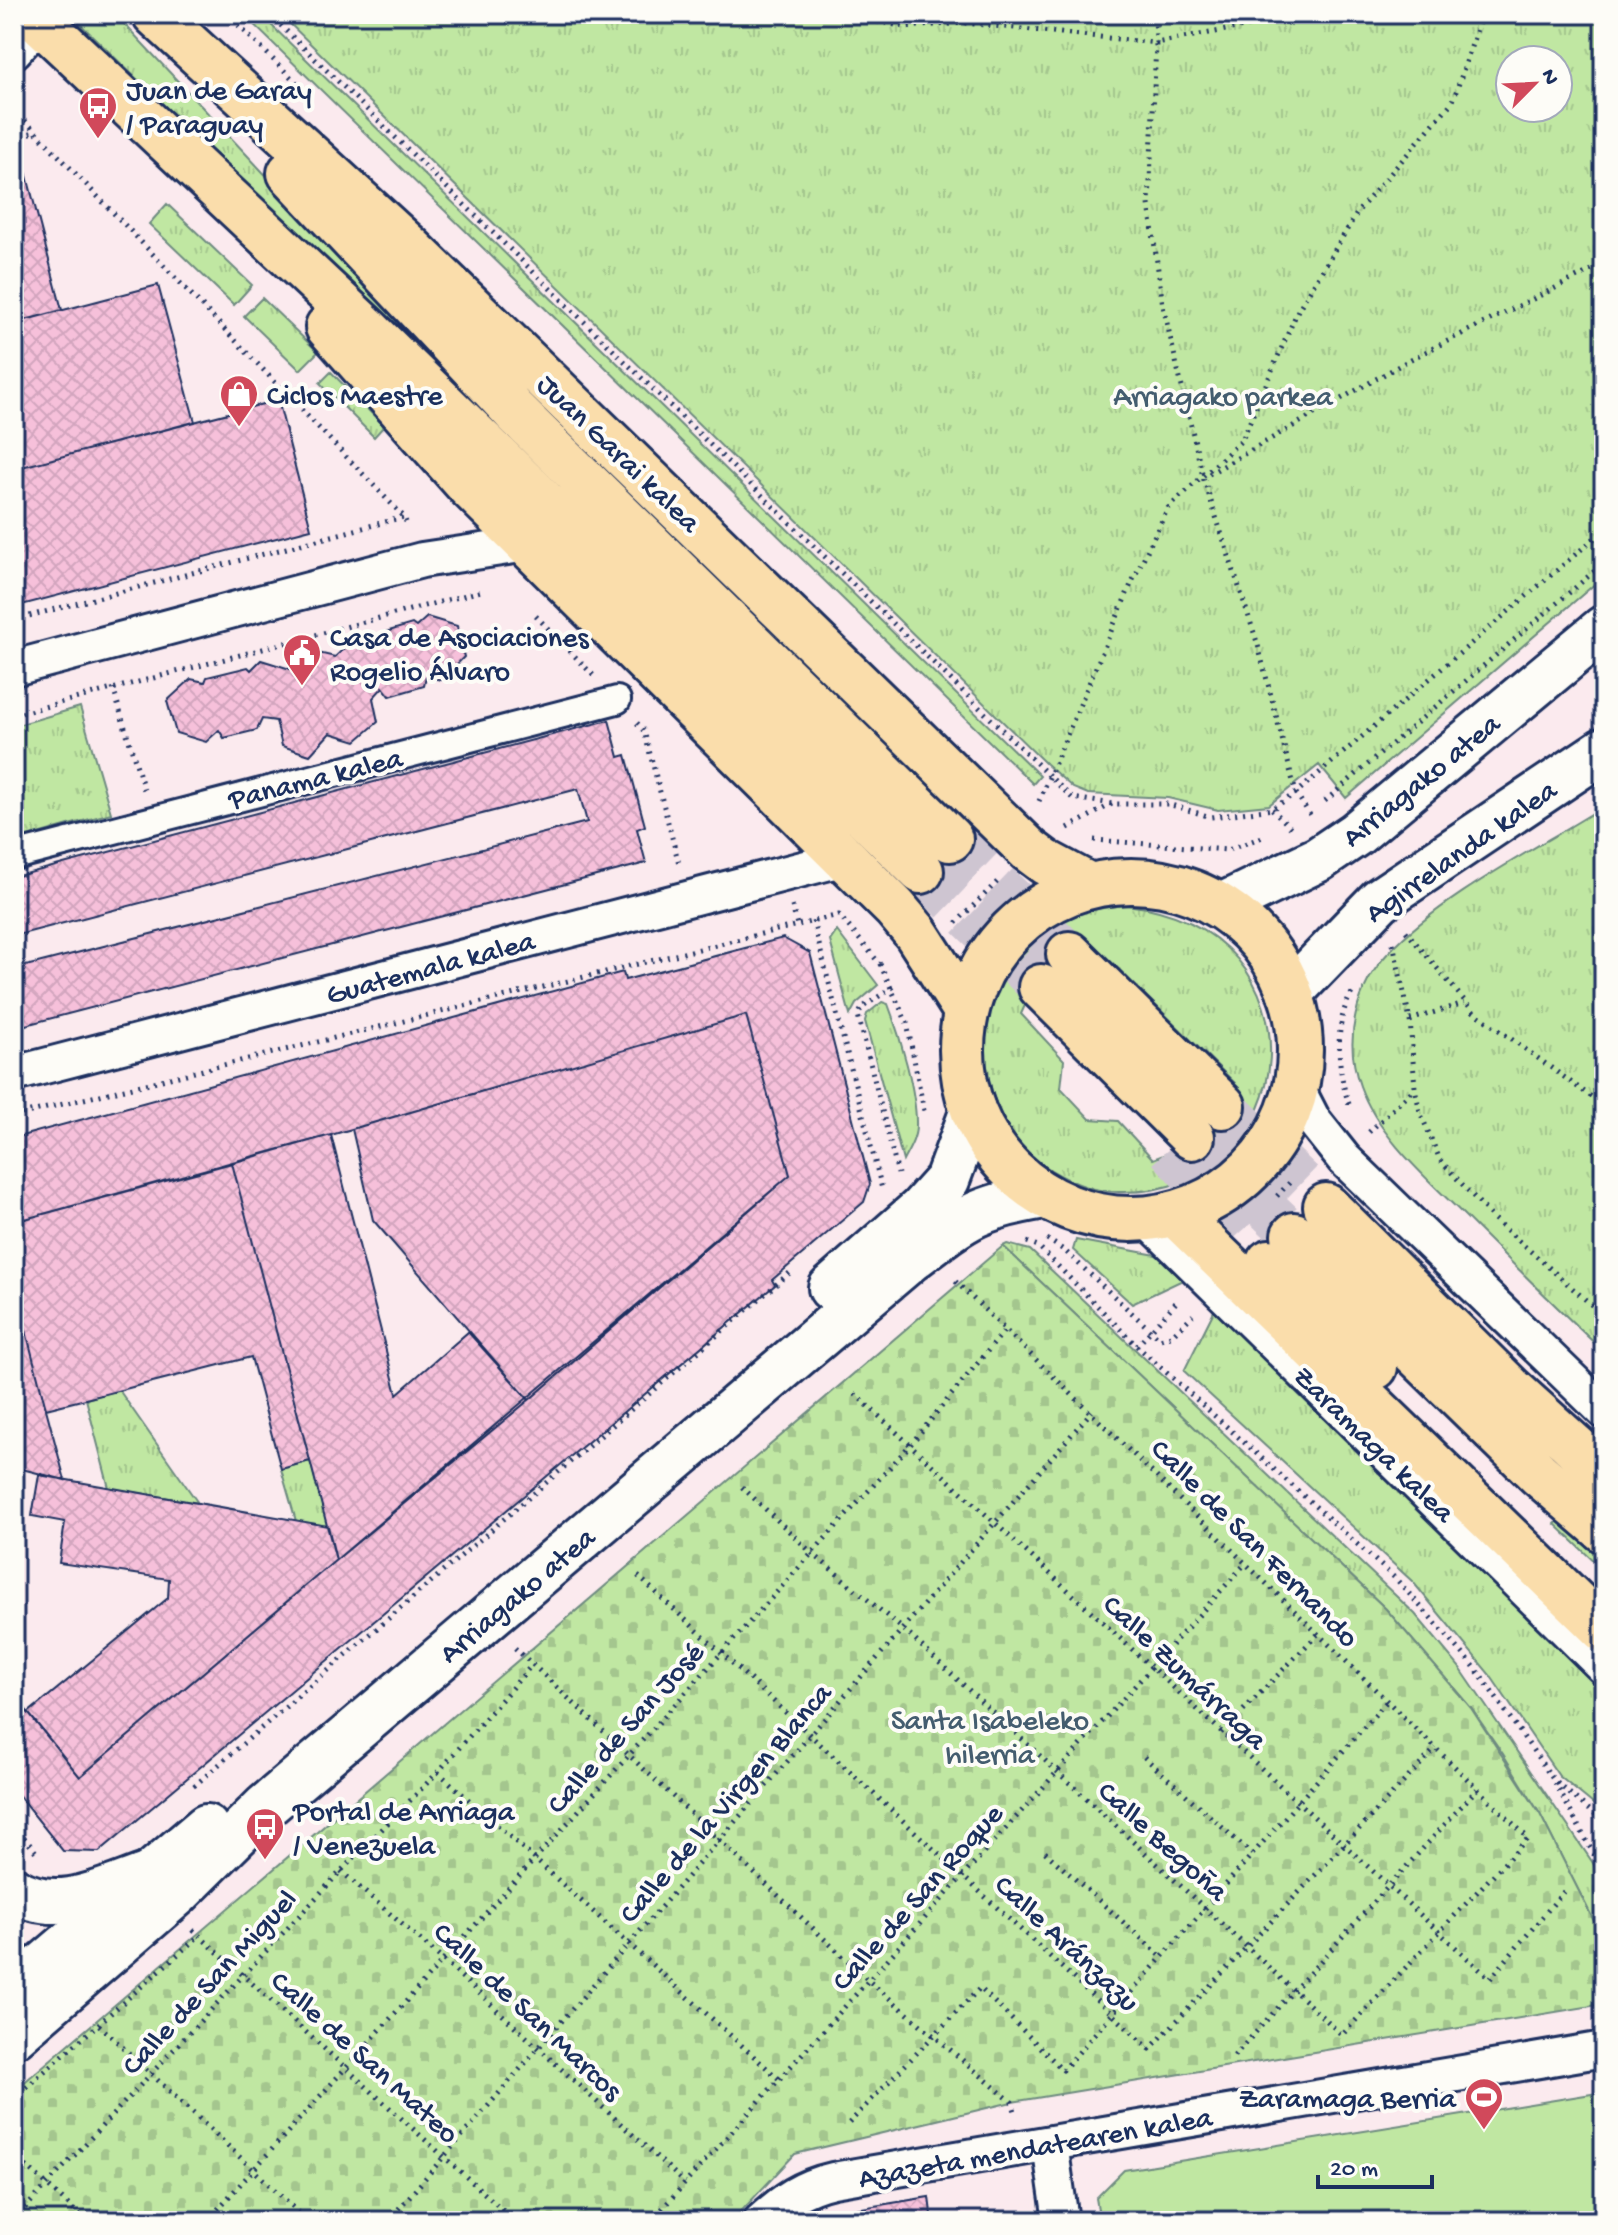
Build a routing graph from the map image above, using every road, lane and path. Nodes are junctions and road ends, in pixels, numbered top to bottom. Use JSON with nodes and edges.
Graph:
{"nodes":[{"id":1,"x":145,"y":14,"type":"edge"},
{"id":2,"x":155,"y":14,"type":"edge"},
{"id":3,"x":227,"y":14,"type":"edge"},
{"id":4,"x":269,"y":14,"type":"edge"},
{"id":5,"x":838,"y":14,"type":"edge"},
{"id":6,"x":1155,"y":14,"type":"edge"},
{"id":7,"x":1312,"y":14,"type":"edge"},
{"id":8,"x":1482,"y":14,"type":"edge"},
{"id":9,"x":29,"y":29,"type":"edge"},
{"id":10,"x":1156,"y":43,"type":"junction"},
{"id":11,"x":318,"y":103,"type":"dead end"},
{"id":12,"x":14,"y":109,"type":"edge"},
{"id":13,"x":35,"y":132,"type":"junction"},
{"id":14,"x":155,"y":133,"type":"junction"},
{"id":15,"x":14,"y":137,"type":"edge"},
{"id":16,"x":1604,"y":264,"type":"edge"},
{"id":17,"x":1203,"y":477,"type":"junction"},
{"id":18,"x":404,"y":517,"type":"junction"},
{"id":19,"x":1604,"y":530,"type":"edge"},
{"id":20,"x":528,"y":544,"type":"junction"},
{"id":21,"x":422,"y":560,"type":"junction"},
{"id":22,"x":1604,"y":563,"type":"edge"},
{"id":23,"x":492,"y":588,"type":"dead end"},
{"id":24,"x":439,"y":603,"type":"junction"},
{"id":25,"x":14,"y":620,"type":"edge"},
{"id":26,"x":1604,"y":628,"type":"edge"},
{"id":27,"x":14,"y":668,"type":"edge"},
{"id":28,"x":113,"y":688,"type":"junction"},
{"id":29,"x":617,"y":700,"type":"dead end"},
{"id":30,"x":14,"y":715,"type":"edge"},
{"id":31,"x":1604,"y":750,"type":"edge"},
{"id":32,"x":1296,"y":793,"type":"junction"},
{"id":33,"x":1025,"y":797,"type":"dead end"},
{"id":34,"x":1037,"y":808,"type":"dead end"},
{"id":35,"x":1272,"y":809,"type":"junction"},
{"id":36,"x":1309,"y":814,"type":"junction"},
{"id":37,"x":153,"y":819,"type":"junction"},
{"id":38,"x":1057,"y":821,"type":"dead end"},
{"id":39,"x":1289,"y":826,"type":"junction"},
{"id":40,"x":1075,"y":833,"type":"dead end"},
{"id":41,"x":950,"y":839,"type":"tunnel mouth"},
{"id":42,"x":1083,"y":839,"type":"dead end"},
{"id":43,"x":1328,"y":853,"type":"junction"},
{"id":44,"x":14,"y":856,"type":"edge"},
{"id":45,"x":845,"y":858,"type":"junction"},
{"id":46,"x":921,"y":871,"type":"tunnel mouth"},
{"id":47,"x":1088,"y":885,"type":"junction"},
{"id":48,"x":1221,"y":906,"type":"junction"},
{"id":49,"x":813,"y":921,"type":"dead end"},
{"id":50,"x":1384,"y":925,"type":"junction"},
{"id":51,"x":1069,"y":954,"type":"tunnel mouth"},
{"id":52,"x":880,"y":964,"type":"dead end"},
{"id":53,"x":1360,"y":983,"type":"dead end"},
{"id":54,"x":1290,"y":993,"type":"junction"},
{"id":55,"x":1055,"y":1000,"type":"tunnel mouth"},
{"id":56,"x":1464,"y":1003,"type":"junction"},
{"id":57,"x":966,"y":1011,"type":"junction"},
{"id":58,"x":1410,"y":1020,"type":"junction"},
{"id":59,"x":14,"y":1074,"type":"edge"},
{"id":60,"x":1296,"y":1087,"type":"junction"},
{"id":61,"x":1603,"y":1104,"type":"edge"},
{"id":62,"x":1223,"y":1106,"type":"tunnel mouth"},
{"id":63,"x":1351,"y":1108,"type":"dead end"},
{"id":64,"x":973,"y":1110,"type":"junction"},
{"id":65,"x":1361,"y":1125,"type":"dead end"},
{"id":66,"x":924,"y":1126,"type":"dead end"},
{"id":67,"x":1180,"y":1143,"type":"tunnel mouth"},
{"id":68,"x":1377,"y":1145,"type":"dead end"},
{"id":69,"x":907,"y":1167,"type":"dead end"},
{"id":70,"x":1326,"y":1206,"type":"tunnel mouth"},
{"id":71,"x":1161,"y":1216,"type":"junction"},
{"id":72,"x":1039,"y":1223,"type":"junction"},
{"id":73,"x":799,"y":1265,"type":"dead end"},
{"id":74,"x":952,"y":1279,"type":"dead end"},
{"id":75,"x":1604,"y":1316,"type":"edge"},
{"id":76,"x":1005,"y":1330,"type":"junction"},
{"id":77,"x":1160,"y":1339,"type":"dead end"},
{"id":78,"x":855,"y":1394,"type":"dead end"},
{"id":79,"x":1092,"y":1411,"type":"junction"},
{"id":80,"x":1604,"y":1411,"type":"edge"},
{"id":81,"x":910,"y":1445,"type":"junction"},
{"id":82,"x":1604,"y":1473,"type":"edge"},
{"id":83,"x":742,"y":1487,"type":"dead end"},
{"id":84,"x":996,"y":1526,"type":"junction"},
{"id":85,"x":1604,"y":1530,"type":"edge"},
{"id":86,"x":812,"y":1553,"type":"junction"},
{"id":87,"x":1245,"y":1564,"type":"junction"},
{"id":88,"x":638,"y":1576,"type":"dead end"},
{"id":89,"x":1604,"y":1595,"type":"edge"},
{"id":90,"x":904,"y":1630,"type":"junction"},
{"id":91,"x":1604,"y":1630,"type":"edge"},
{"id":92,"x":1318,"y":1634,"type":"junction"},
{"id":93,"x":515,"y":1647,"type":"dead end"},
{"id":94,"x":722,"y":1653,"type":"junction"},
{"id":95,"x":531,"y":1666,"type":"junction"},
{"id":96,"x":1604,"y":1667,"type":"edge"},
{"id":97,"x":1152,"y":1668,"type":"junction"},
{"id":98,"x":1387,"y":1701,"type":"junction"},
{"id":99,"x":1221,"y":1733,"type":"junction"},
{"id":100,"x":811,"y":1735,"type":"junction"},
{"id":101,"x":1436,"y":1748,"type":"junction"},
{"id":102,"x":628,"y":1756,"type":"junction"},
{"id":103,"x":1144,"y":1757,"type":"dead end"},
{"id":104,"x":438,"y":1772,"type":"junction"},
{"id":105,"x":1057,"y":1772,"type":"junction"},
{"id":106,"x":1553,"y":1779,"type":"junction"},
{"id":107,"x":191,"y":1789,"type":"dead end"},
{"id":108,"x":1477,"y":1789,"type":"junction"},
{"id":109,"x":1296,"y":1804,"type":"junction"},
{"id":110,"x":1604,"y":1822,"type":"edge"},
{"id":111,"x":14,"y":1825,"type":"edge"},
{"id":112,"x":718,"y":1840,"type":"junction"},
{"id":113,"x":1343,"y":1846,"type":"junction"},
{"id":114,"x":1045,"y":1852,"type":"dead end"},
{"id":115,"x":1252,"y":1854,"type":"junction"},
{"id":116,"x":39,"y":1855,"type":"dead end"},
{"id":117,"x":536,"y":1858,"type":"junction"},
{"id":118,"x":341,"y":1871,"type":"junction"},
{"id":119,"x":1604,"y":1873,"type":"edge"},
{"id":120,"x":151,"y":1874,"type":"junction"},
{"id":121,"x":964,"y":1876,"type":"junction"},
{"id":122,"x":1388,"y":1887,"type":"junction"},
{"id":123,"x":14,"y":1890,"type":"edge"},
{"id":124,"x":1565,"y":1890,"type":"dead end"},
{"id":125,"x":1205,"y":1907,"type":"junction"},
{"id":126,"x":187,"y":1924,"type":"dead end"},
{"id":127,"x":1437,"y":1931,"type":"junction"},
{"id":128,"x":199,"y":1936,"type":"junction"},
{"id":129,"x":629,"y":1943,"type":"junction"},
{"id":130,"x":1247,"y":1946,"type":"junction"},
{"id":131,"x":1162,"y":1957,"type":"junction"},
{"id":132,"x":443,"y":1960,"type":"junction"},
{"id":133,"x":243,"y":1975,"type":"junction"},
{"id":134,"x":869,"y":1981,"type":"junction"},
{"id":135,"x":14,"y":1990,"type":"edge"},
{"id":136,"x":1293,"y":1990,"type":"junction"},
{"id":137,"x":1112,"y":2013,"type":"junction"},
{"id":138,"x":99,"y":2025,"type":"junction"},
{"id":139,"x":14,"y":2035,"type":"edge"},
{"id":140,"x":932,"y":2036,"type":"junction"},
{"id":141,"x":538,"y":2049,"type":"junction"},
{"id":142,"x":1604,"y":2049,"type":"edge"},
{"id":143,"x":1234,"y":2056,"type":"dead end"},
{"id":144,"x":345,"y":2069,"type":"junction"},
{"id":145,"x":150,"y":2075,"type":"junction"},
{"id":146,"x":779,"y":2079,"type":"junction"},
{"id":147,"x":14,"y":2098,"type":"edge"},
{"id":148,"x":849,"y":2123,"type":"dead end"},
{"id":149,"x":1020,"y":2126,"type":"dead end"},
{"id":150,"x":1050,"y":2144,"type":"junction"},
{"id":151,"x":14,"y":2155,"type":"edge"},
{"id":152,"x":445,"y":2156,"type":"junction"},
{"id":153,"x":253,"y":2170,"type":"junction"},
{"id":154,"x":685,"y":2183,"type":"junction"},
{"id":155,"x":47,"y":2185,"type":"junction"},
{"id":156,"x":14,"y":2220,"type":"edge"},
{"id":157,"x":86,"y":2221,"type":"edge"},
{"id":158,"x":207,"y":2221,"type":"edge"},
{"id":159,"x":308,"y":2221,"type":"edge"},
{"id":160,"x":388,"y":2221,"type":"edge"},
{"id":161,"x":515,"y":2221,"type":"edge"},
{"id":162,"x":651,"y":2221,"type":"edge"},
{"id":163,"x":761,"y":2221,"type":"edge"},
{"id":164,"x":1061,"y":2221,"type":"edge"}],
"edges":[{"from":1,"to":41,"type":"main road","name":"Juan Garai kalea"},
{"from":2,"to":47,"type":"main road","name":"Juan Garai kalea"},
{"from":3,"to":11,"type":"path"},
{"from":4,"to":35,"type":"path"},
{"from":5,"to":10,"type":"path"},
{"from":6,"to":10,"type":"path"},
{"from":7,"to":10,"type":"path"},
{"from":8,"to":17,"type":"path"},
{"from":9,"to":14,"type":"main road"},
{"from":10,"to":17,"type":"path"},
{"from":12,"to":13,"type":"path"},
{"from":13,"to":15,"type":"path"},
{"from":13,"to":18,"type":"path"},
{"from":14,"to":20,"type":"main road"},
{"from":14,"to":46,"type":"main road"},
{"from":16,"to":17,"type":"path"},
{"from":17,"to":32,"type":"path"},
{"from":18,"to":21,"type":"path"},
{"from":18,"to":25,"type":"path"},
{"from":19,"to":32,"type":"path"},
{"from":20,"to":21,"type":"street"},
{"from":20,"to":45,"type":"main road"},
{"from":21,"to":24,"type":"path"},
{"from":21,"to":27,"type":"street"},
{"from":22,"to":36,"type":"path"},
{"from":23,"to":24,"type":"path"},
{"from":24,"to":28,"type":"path"},
{"from":26,"to":43,"type":"main road","name":"Arriagako atea"},
{"from":28,"to":30,"type":"path"},
{"from":28,"to":37,"type":"path"},
{"from":29,"to":37,"type":"street","name":"Panama kalea"},
{"from":31,"to":50,"type":"main road","name":"Agirrelanda kalea"},
{"from":32,"to":35,"type":"path"},
{"from":32,"to":36,"type":"path"},
{"from":33,"to":34,"type":"path"},
{"from":35,"to":39,"type":"path"},
{"from":36,"to":39,"type":"path"},
{"from":36,"to":43,"type":"path"},
{"from":37,"to":44,"type":"street","name":"Panama kalea"},
{"from":38,"to":40,"type":"path"},
{"from":39,"to":42,"type":"path"},
{"from":39,"to":43,"type":"path"},
{"from":43,"to":48,"type":"main road","name":"Arriagako atea"},
{"from":45,"to":57,"type":"main road"},
{"from":45,"to":59,"type":"street","name":"Guatemala kalea"},
{"from":47,"to":48,"type":"main road"},
{"from":47,"to":57,"type":"main road"},
{"from":48,"to":54,"type":"main road"},
{"from":49,"to":69,"type":"path"},
{"from":50,"to":54,"type":"main road","name":"Agirrelanda kalea"},
{"from":50,"to":56,"type":"path"},
{"from":50,"to":58,"type":"path"},
{"from":51,"to":62,"type":"main road"},
{"from":52,"to":66,"type":"path"},
{"from":53,"to":63,"type":"path"},
{"from":54,"to":60,"type":"main road"},
{"from":55,"to":67,"type":"main road"},
{"from":56,"to":58,"type":"path"},
{"from":56,"to":61,"type":"path"},
{"from":57,"to":64,"type":"main road"},
{"from":58,"to":75,"type":"path"},
{"from":60,"to":71,"type":"main road"},
{"from":60,"to":80,"type":"street"},
{"from":64,"to":72,"type":"main road"},
{"from":64,"to":120,"type":"main road","name":"Arriagako atea"},
{"from":65,"to":68,"type":"path"},
{"from":70,"to":82,"type":"main road"},
{"from":71,"to":72,"type":"main road"},
{"from":71,"to":91,"type":"main road","name":"Zaramaga kalea"},
{"from":71,"to":96,"type":"street","name":"Zaramaga kalea"},
{"from":72,"to":77,"type":"path"},
{"from":72,"to":106,"type":"path"},
{"from":72,"to":139,"type":"main road","name":"Arriagako atea"},
{"from":73,"to":107,"type":"path"},
{"from":74,"to":76,"type":"path","name":"Calle de San Fernando"},
{"from":76,"to":79,"type":"path","name":"Calle de San Fernando"},
{"from":76,"to":81,"type":"path","name":"Calle de San José"},
{"from":78,"to":81,"type":"path","name":"Calle Zumárraga"},
{"from":79,"to":84,"type":"path","name":"Calle de la Virgen Blanca"},
{"from":79,"to":87,"type":"path","name":"Calle de San Fernando"},
{"from":81,"to":84,"type":"path","name":"Calle Zumárraga"},
{"from":81,"to":86,"type":"path","name":"Calle de San José"},
{"from":83,"to":86,"type":"path","name":"Calle Begoña"},
{"from":84,"to":90,"type":"path","name":"Calle de la Virgen Blanca"},
{"from":84,"to":97,"type":"path","name":"Calle Zumárraga"},
{"from":85,"to":89,"type":"main road","name":"Zaramaga kalea"},
{"from":86,"to":90,"type":"path","name":"Calle Begoña"},
{"from":86,"to":94,"type":"path","name":"Calle de San José"},
{"from":87,"to":92,"type":"path","name":"Calle de San Fernando"},
{"from":87,"to":97,"type":"path","name":"Calle de San Roque"},
{"from":88,"to":94,"type":"path","name":"Calle Aránzazu"},
{"from":90,"to":100,"type":"path","name":"Calle de la Virgen Blanca"},
{"from":90,"to":105,"type":"path","name":"Calle Begoña"},
{"from":92,"to":98,"type":"path","name":"Calle de San Fernando"},
{"from":92,"to":99,"type":"path"},
{"from":93,"to":95,"type":"path"},
{"from":94,"to":100,"type":"path","name":"Calle Aránzazu"},
{"from":94,"to":102,"type":"path","name":"Calle de San José"},
{"from":95,"to":102,"type":"path"},
{"from":95,"to":104,"type":"path","name":"Calle de San Miguel"},
{"from":97,"to":99,"type":"path","name":"Calle Zumárraga"},
{"from":97,"to":105,"type":"path","name":"Calle de San Roque"},
{"from":98,"to":101,"type":"path","name":"Calle de San Fernando"},
{"from":98,"to":109,"type":"path"},
{"from":99,"to":109,"type":"path","name":"Calle Zumárraga"},
{"from":100,"to":112,"type":"path","name":"Calle de la Virgen Blanca"},
{"from":100,"to":121,"type":"path","name":"Calle Aránzazu"},
{"from":101,"to":108,"type":"path","name":"Calle de San Fernando"},
{"from":101,"to":113,"type":"path"},
{"from":102,"to":112,"type":"path"},
{"from":102,"to":117,"type":"path","name":"Calle de San José"},
{"from":103,"to":115,"type":"path"},
{"from":104,"to":117,"type":"path"},
{"from":104,"to":118,"type":"path","name":"Calle de San Miguel"},
{"from":105,"to":121,"type":"path","name":"Calle de San Roque"},
{"from":105,"to":125,"type":"path","name":"Calle Begoña"},
{"from":106,"to":110,"type":"path"},
{"from":106,"to":119,"type":"path"},
{"from":108,"to":122,"type":"path"},
{"from":108,"to":127,"type":"path","name":"Calle de San Fernando"},
{"from":109,"to":113,"type":"path","name":"Calle Zumárraga"},
{"from":109,"to":115,"type":"path"},
{"from":111,"to":116,"type":"path"},
{"from":112,"to":129,"type":"path","name":"Calle de la Virgen Blanca"},
{"from":112,"to":134,"type":"path"},
{"from":113,"to":122,"type":"path","name":"Calle Zumárraga"},
{"from":113,"to":130,"type":"path"},
{"from":114,"to":131,"type":"path"},
{"from":115,"to":125,"type":"path"},
{"from":117,"to":129,"type":"path"},
{"from":117,"to":132,"type":"path","name":"Calle de San José"},
{"from":118,"to":132,"type":"path","name":"Calle de San Marcos"},
{"from":118,"to":133,"type":"path","name":"Calle de San Miguel"},
{"from":120,"to":123,"type":"main road"},
{"from":120,"to":135,"type":"main road","name":"Arriagako atea"},
{"from":121,"to":134,"type":"path","name":"Calle de San Roque"},
{"from":121,"to":137,"type":"path","name":"Calle Aránzazu"},
{"from":122,"to":127,"type":"path","name":"Calle Zumárraga"},
{"from":122,"to":136,"type":"path"},
{"from":124,"to":127,"type":"path","name":"Calle Zumárraga"},
{"from":125,"to":130,"type":"path","name":"Calle Begoña"},
{"from":125,"to":131,"type":"path"},
{"from":126,"to":128,"type":"path","name":"Calle de San Mateo"},
{"from":127,"to":136,"type":"path","name":"Calle Begoña"},
{"from":128,"to":133,"type":"path","name":"Calle de San Mateo"},
{"from":128,"to":138,"type":"path"},
{"from":129,"to":141,"type":"path","name":"Calle de la Virgen Blanca"},
{"from":129,"to":146,"type":"path"},
{"from":130,"to":136,"type":"path","name":"Calle Begoña"},
{"from":130,"to":137,"type":"path","name":"Calle Aránzazu"},
{"from":131,"to":137,"type":"path"},
{"from":132,"to":141,"type":"path","name":"Calle de San Marcos"},
{"from":132,"to":144,"type":"path","name":"Calle de San José"},
{"from":133,"to":144,"type":"path","name":"Calle de San Mateo"},
{"from":133,"to":145,"type":"path","name":"Calle de San Miguel"},
{"from":134,"to":140,"type":"path"},
{"from":134,"to":146,"type":"path","name":"Calle de San Roque"},
{"from":136,"to":143,"type":"path"},
{"from":137,"to":140,"type":"path"},
{"from":138,"to":145,"type":"path"},
{"from":138,"to":147,"type":"path"},
{"from":140,"to":148,"type":"path"},
{"from":140,"to":149,"type":"path"},
{"from":141,"to":152,"type":"path","name":"Calle de la Virgen Blanca"},
{"from":141,"to":154,"type":"path","name":"Calle de San Marcos"},
{"from":142,"to":150,"type":"street","name":"Azazeta mendatearen kalea"},
{"from":144,"to":152,"type":"path","name":"Calle de San Mateo"},
{"from":144,"to":153,"type":"path","name":"Calle de San José"},
{"from":145,"to":153,"type":"path"},
{"from":145,"to":155,"type":"path","name":"Calle de San Miguel"},
{"from":146,"to":154,"type":"path","name":"Calle de San Roque"},
{"from":150,"to":163,"type":"street","name":"Azazeta mendatearen kalea"},
{"from":150,"to":164,"type":"street"},
{"from":151,"to":155,"type":"path"},
{"from":152,"to":160,"type":"path","name":"Calle de la Virgen Blanca"},
{"from":152,"to":161,"type":"path","name":"Calle de San Mateo"},
{"from":153,"to":158,"type":"path","name":"Calle de San José"},
{"from":153,"to":159,"type":"path"},
{"from":154,"to":162,"type":"path","name":"Calle de San Roque"},
{"from":155,"to":156,"type":"path","name":"Calle de San Miguel"},
{"from":155,"to":157,"type":"path"}]}
